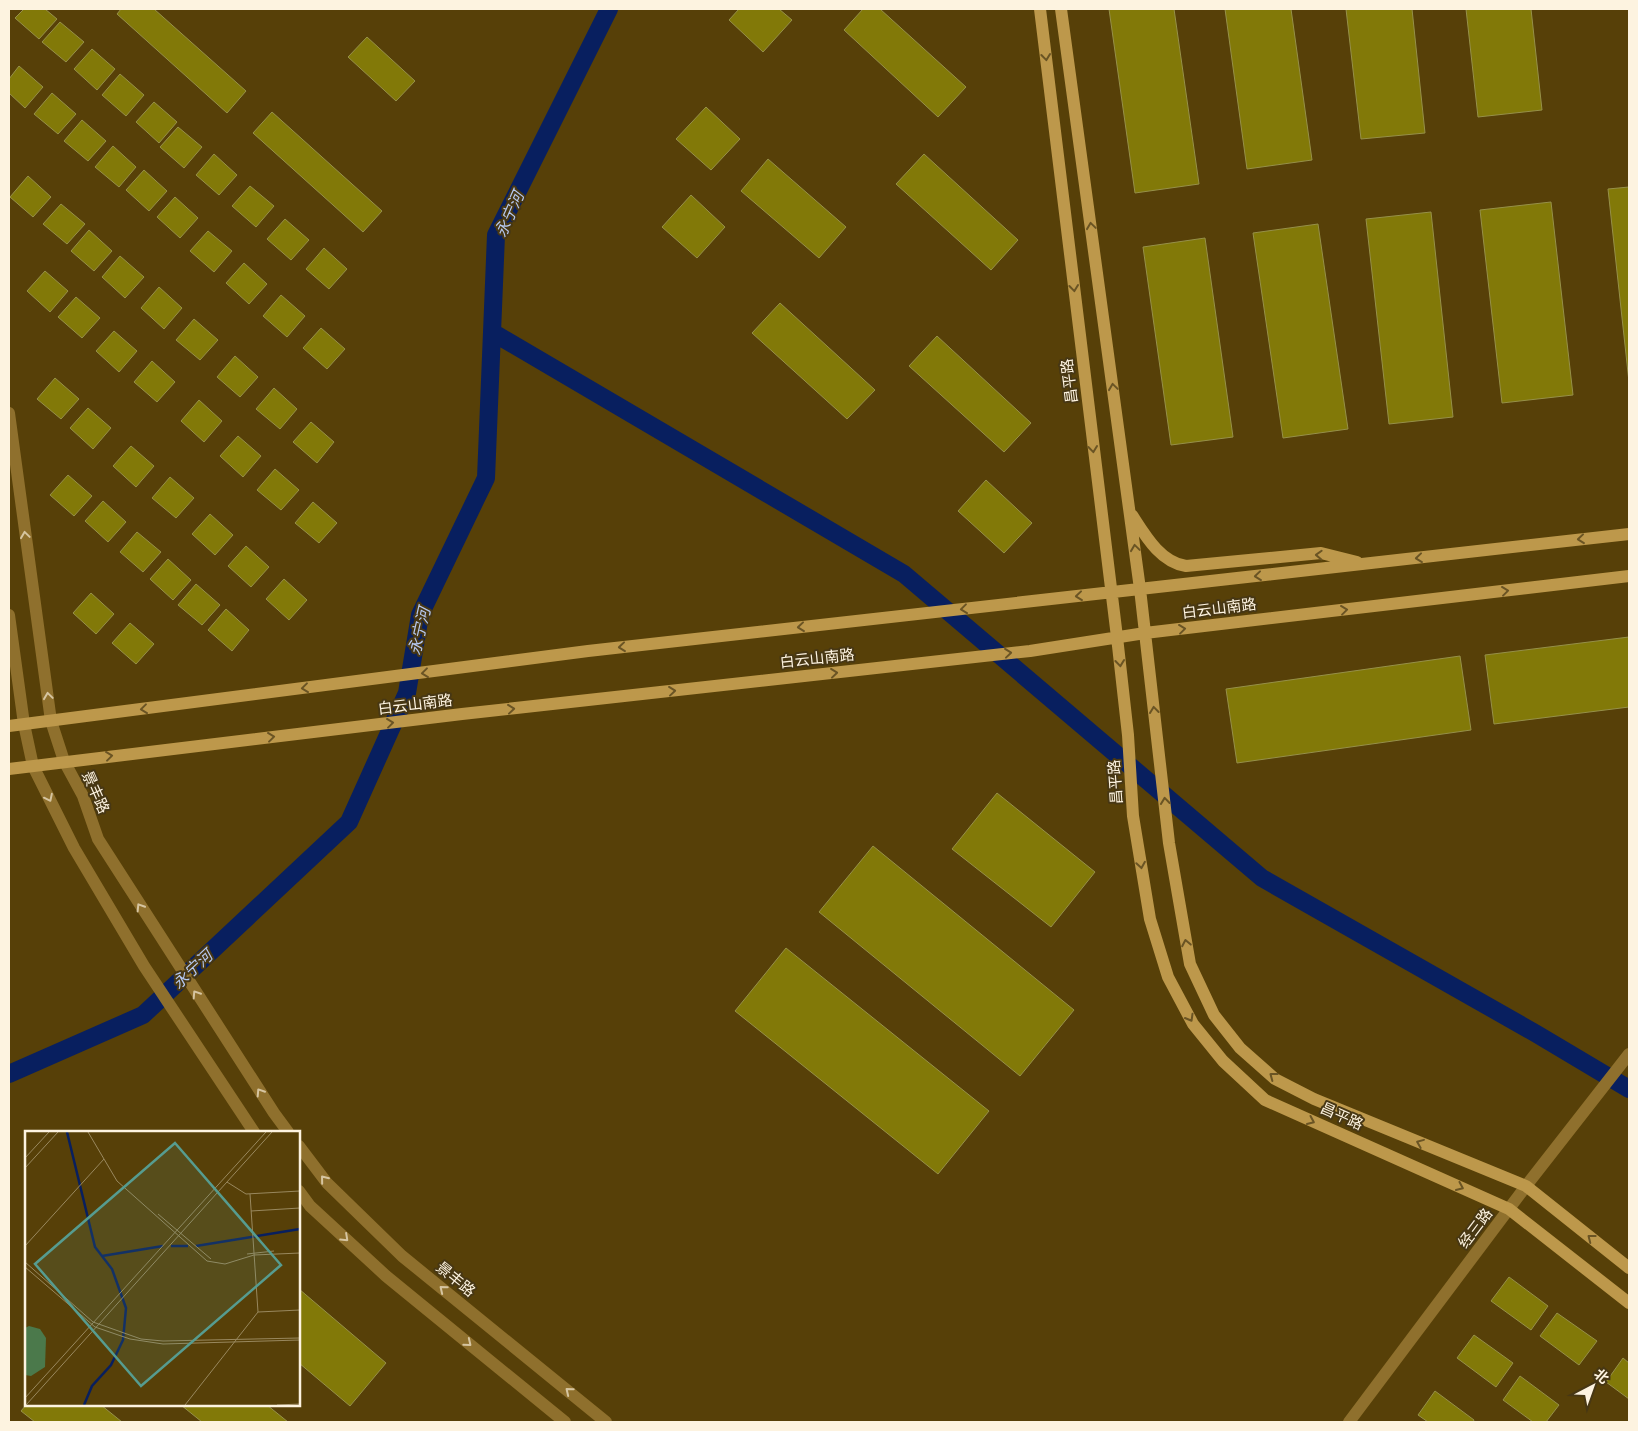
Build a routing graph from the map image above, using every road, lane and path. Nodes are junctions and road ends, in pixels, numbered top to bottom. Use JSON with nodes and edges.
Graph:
{"nodes":[{"id":1,"x":1040,"y":9,"type":"edge"},
{"id":2,"x":1061,"y":9,"type":"edge"},
{"id":3,"x":9,"y":413,"type":"edge"},
{"id":4,"x":1130,"y":512,"type":"junction"},
{"id":5,"x":1629,"y":534,"type":"edge"},
{"id":6,"x":1367,"y":564,"type":"junction"},
{"id":7,"x":1629,"y":576,"type":"edge"},
{"id":8,"x":1140,"y":589,"type":"junction"},
{"id":9,"x":1111,"y":592,"type":"junction"},
{"id":10,"x":9,"y":615,"type":"edge"},
{"id":11,"x":1145,"y":633,"type":"junction"},
{"id":12,"x":1117,"y":637,"type":"junction"},
{"id":13,"x":51,"y":721,"type":"junction"},
{"id":14,"x":24,"y":724,"type":"junction"},
{"id":15,"x":9,"y":726,"type":"edge"},
{"id":16,"x":64,"y":762,"type":"junction"},
{"id":17,"x":33,"y":766,"type":"junction"},
{"id":18,"x":9,"y":769,"type":"edge"},
{"id":19,"x":1629,"y":1055,"type":"edge"},
{"id":20,"x":253,"y":1131,"type":"edge"},
{"id":21,"x":287,"y":1131,"type":"edge"},
{"id":22,"x":300,"y":1147,"type":"edge"},
{"id":23,"x":1526,"y":1186,"type":"junction"},
{"id":24,"x":300,"y":1192,"type":"edge"},
{"id":25,"x":1509,"y":1209,"type":"junction"},
{"id":26,"x":1629,"y":1268,"type":"edge"},
{"id":27,"x":1629,"y":1303,"type":"edge"},
{"id":28,"x":565,"y":1422,"type":"edge"},
{"id":29,"x":606,"y":1422,"type":"edge"},
{"id":30,"x":1349,"y":1422,"type":"edge"}],
"edges":[{"from":1,"to":9,"type":"main road","name":"昌平路","one_way":true},
{"from":4,"to":2,"type":"main road","name":"昌平路","one_way":true},
{"from":13,"to":3,"type":"street","name":"景丰路","one_way":true},
{"from":6,"to":4,"type":"main road","one_way":true},
{"from":8,"to":4,"type":"main road","name":"昌平路","one_way":true},
{"from":5,"to":6,"type":"main road","name":"白云山南路","one_way":true},
{"from":6,"to":8,"type":"main road","name":"白云山南路","one_way":true},
{"from":11,"to":7,"type":"main road","name":"白云山南路","one_way":true},
{"from":8,"to":9,"type":"main road","name":"白云山南路"},
{"from":8,"to":11,"type":"main road","name":"昌平路"},
{"from":9,"to":12,"type":"main road","name":"昌平路"},
{"from":9,"to":13,"type":"main road","name":"白云山南路","one_way":true},
{"from":10,"to":14,"type":"street"},
{"from":11,"to":12,"type":"main road","name":"白云山南路"},
{"from":23,"to":11,"type":"main road","name":"昌平路","one_way":true},
{"from":16,"to":12,"type":"main road","name":"白云山南路","one_way":true},
{"from":12,"to":25,"type":"main road","name":"昌平路","one_way":true},
{"from":13,"to":14,"type":"main road","name":"白云山南路"},
{"from":13,"to":16,"type":"street","name":"景丰路"},
{"from":14,"to":15,"type":"main road","name":"白云山南路"},
{"from":14,"to":17,"type":"street"},
{"from":16,"to":17,"type":"main road","name":"白云山南路"},
{"from":21,"to":16,"type":"street","name":"景丰路","one_way":true},
{"from":17,"to":18,"type":"main road","name":"白云山南路"},
{"from":17,"to":20,"type":"street","one_way":true},
{"from":19,"to":23,"type":"street","name":"经三路"},
{"from":29,"to":22,"type":"street","name":"景丰路","one_way":true},
{"from":23,"to":25,"type":"street","name":"经三路"},
{"from":26,"to":23,"type":"main road","name":"昌平路","one_way":true},
{"from":24,"to":28,"type":"street","one_way":true},
{"from":25,"to":27,"type":"main road","name":"昌平路"},
{"from":25,"to":30,"type":"street","name":"经三路"}]}
